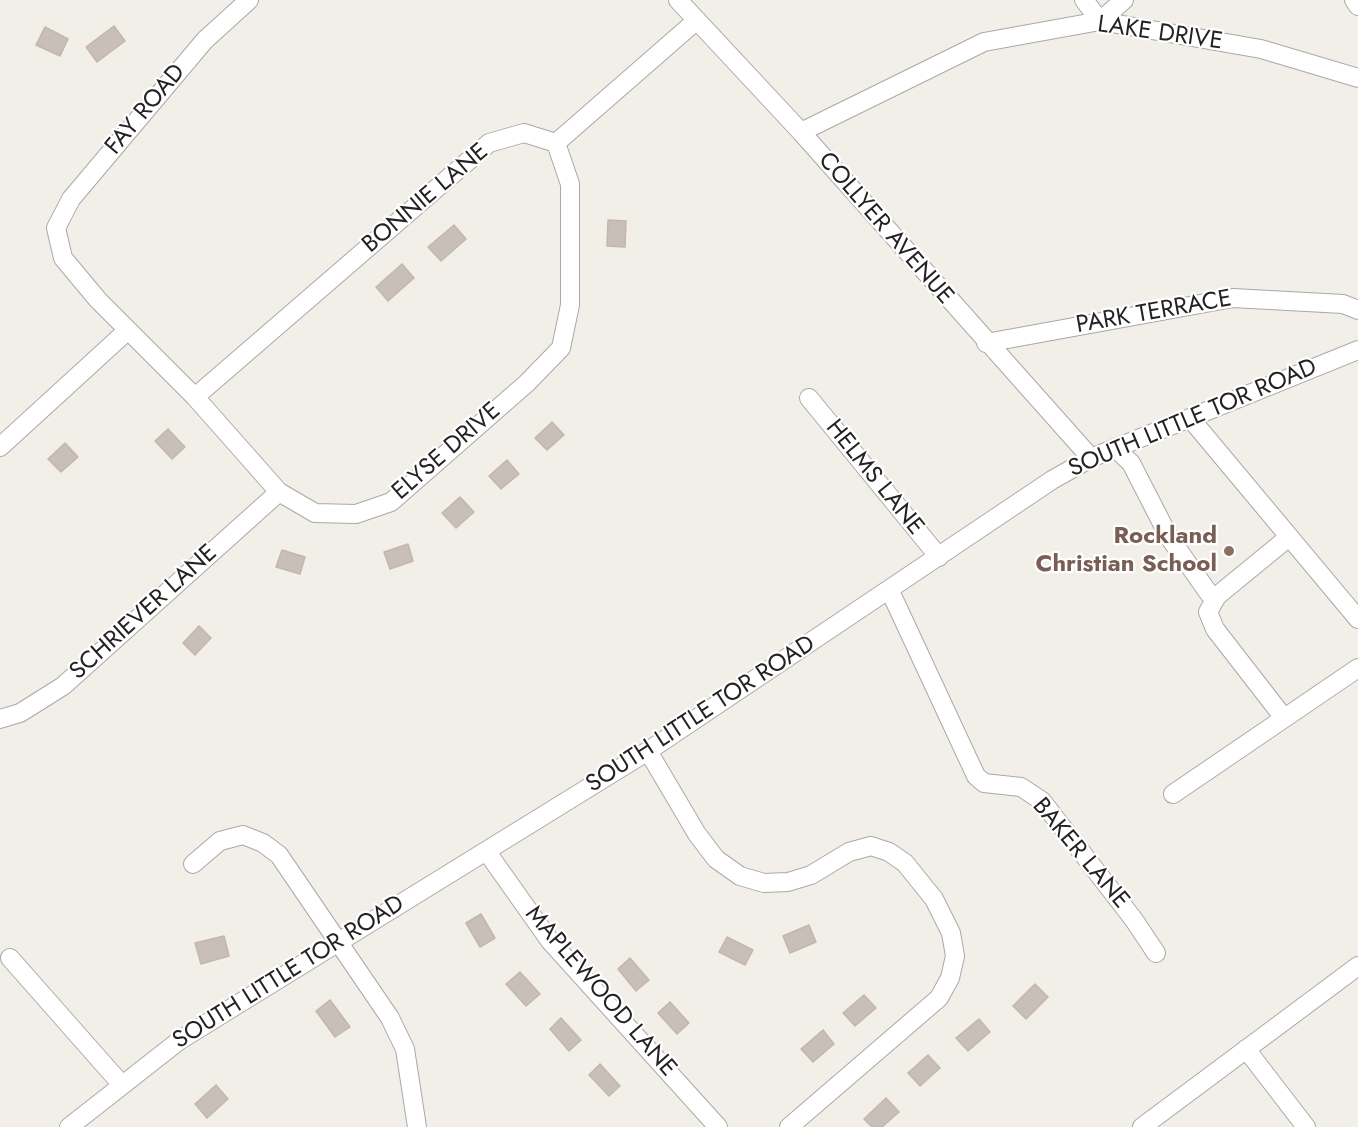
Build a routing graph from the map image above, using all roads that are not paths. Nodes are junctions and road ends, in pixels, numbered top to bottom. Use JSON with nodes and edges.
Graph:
{"nodes":[{"id":1,"x":249,"y":0,"type":"edge"},
{"id":2,"x":678,"y":0,"type":"edge"},
{"id":3,"x":1084,"y":0,"type":"edge"},
{"id":4,"x":1124,"y":0,"type":"edge"},
{"id":5,"x":1354,"y":0,"type":"edge"},
{"id":6,"x":1358,"y":6,"type":"edge"},
{"id":7,"x":697,"y":21,"type":"junction"},
{"id":8,"x":1100,"y":21,"type":"junction"},
{"id":9,"x":1358,"y":78,"type":"edge"},
{"id":10,"x":801,"y":132,"type":"junction"},
{"id":11,"x":556,"y":143,"type":"junction"},
{"id":12,"x":56,"y":228,"type":"joint"},
{"id":13,"x":1358,"y":310,"type":"edge"},
{"id":14,"x":128,"y":330,"type":"junction"},
{"id":15,"x":986,"y":343,"type":"junction"},
{"id":16,"x":1357,"y":351,"type":"edge"},
{"id":17,"x":195,"y":397,"type":"junction"},
{"id":18,"x":809,"y":398,"type":"dead end"},
{"id":19,"x":1190,"y":418,"type":"junction"},
{"id":20,"x":0,"y":447,"type":"edge"},
{"id":21,"x":1115,"y":448,"type":"junction"},
{"id":22,"x":1091,"y":458,"type":"junction"},
{"id":23,"x":279,"y":492,"type":"junction"},
{"id":24,"x":1289,"y":537,"type":"junction"},
{"id":25,"x":939,"y":557,"type":"junction"},
{"id":26,"x":890,"y":591,"type":"junction"},
{"id":27,"x":1217,"y":596,"type":"junction"},
{"id":28,"x":1358,"y":619,"type":"edge"},
{"id":29,"x":1358,"y":668,"type":"edge"},
{"id":30,"x":1284,"y":718,"type":"junction"},
{"id":31,"x":0,"y":719,"type":"edge"},
{"id":32,"x":648,"y":751,"type":"junction"},
{"id":33,"x":1173,"y":794,"type":"dead end"},
{"id":34,"x":487,"y":852,"type":"junction"},
{"id":35,"x":192,"y":864,"type":"dead end"},
{"id":36,"x":337,"y":941,"type":"junction"},
{"id":37,"x":1156,"y":953,"type":"dead end"},
{"id":38,"x":10,"y":958,"type":"dead end"},
{"id":39,"x":1358,"y":966,"type":"edge"},
{"id":40,"x":1246,"y":1049,"type":"junction"},
{"id":41,"x":122,"y":1085,"type":"junction"},
{"id":42,"x":69,"y":1127,"type":"edge"},
{"id":43,"x":417,"y":1127,"type":"edge"},
{"id":44,"x":718,"y":1127,"type":"edge"},
{"id":45,"x":789,"y":1127,"type":"edge"},
{"id":46,"x":1142,"y":1127,"type":"edge"},
{"id":47,"x":1306,"y":1127,"type":"edge"}],
"edges":[{"from":1,"to":12,"type":"street","name":"FAY ROAD"},
{"from":2,"to":7,"type":"street","name":"COLLYER AVENUE"},
{"from":3,"to":8,"type":"street"},
{"from":4,"to":8,"type":"street"},
{"from":5,"to":6,"type":"street"},
{"from":7,"to":10,"type":"street","name":"COLLYER AVENUE"},
{"from":7,"to":11,"type":"street"},
{"from":8,"to":9,"type":"street","name":"LAKE DRIVE"},
{"from":8,"to":10,"type":"street","name":"LAKE DRIVE"},
{"from":10,"to":15,"type":"street","name":"COLLYER AVENUE"},
{"from":11,"to":17,"type":"street","name":"BONNIE LANE"},
{"from":11,"to":23,"type":"street","name":"ELYSE DRIVE"},
{"from":12,"to":14,"type":"street","name":"ELYSE DRIVE"},
{"from":13,"to":15,"type":"street","name":"PARK TERRACE"},
{"from":14,"to":17,"type":"street","name":"ELYSE DRIVE"},
{"from":14,"to":20,"type":"street"},
{"from":15,"to":22,"type":"street","name":"COLLYER AVENUE"},
{"from":16,"to":19,"type":"street","name":"SOUTH LITTLE TOR ROAD"},
{"from":17,"to":23,"type":"street","name":"ELYSE DRIVE"},
{"from":18,"to":25,"type":"street","name":"HELMS LANE"},
{"from":19,"to":21,"type":"street","name":"SOUTH LITTLE TOR ROAD"},
{"from":19,"to":24,"type":"street"},
{"from":21,"to":22,"type":"street","name":"SOUTH LITTLE TOR ROAD"},
{"from":21,"to":27,"type":"street"},
{"from":22,"to":25,"type":"street","name":"SOUTH LITTLE TOR ROAD"},
{"from":23,"to":31,"type":"street","name":"SCHRIEVER LANE"},
{"from":24,"to":27,"type":"street"},
{"from":24,"to":28,"type":"street"},
{"from":25,"to":26,"type":"street","name":"SOUTH LITTLE TOR ROAD"},
{"from":26,"to":32,"type":"street","name":"SOUTH LITTLE TOR ROAD"},
{"from":26,"to":37,"type":"street","name":"BAKER LANE"},
{"from":27,"to":30,"type":"street"},
{"from":29,"to":30,"type":"street"},
{"from":30,"to":33,"type":"street"},
{"from":32,"to":34,"type":"street","name":"SOUTH LITTLE TOR ROAD"},
{"from":32,"to":45,"type":"street"},
{"from":34,"to":36,"type":"street","name":"SOUTH LITTLE TOR ROAD"},
{"from":34,"to":44,"type":"street","name":"MAPLEWOOD LANE"},
{"from":35,"to":36,"type":"street"},
{"from":36,"to":41,"type":"street","name":"SOUTH LITTLE TOR ROAD"},
{"from":36,"to":43,"type":"street"},
{"from":38,"to":41,"type":"street"},
{"from":39,"to":40,"type":"street"},
{"from":40,"to":46,"type":"street"},
{"from":40,"to":47,"type":"street"},
{"from":41,"to":42,"type":"street","name":"SOUTH LITTLE TOR ROAD"}]}
